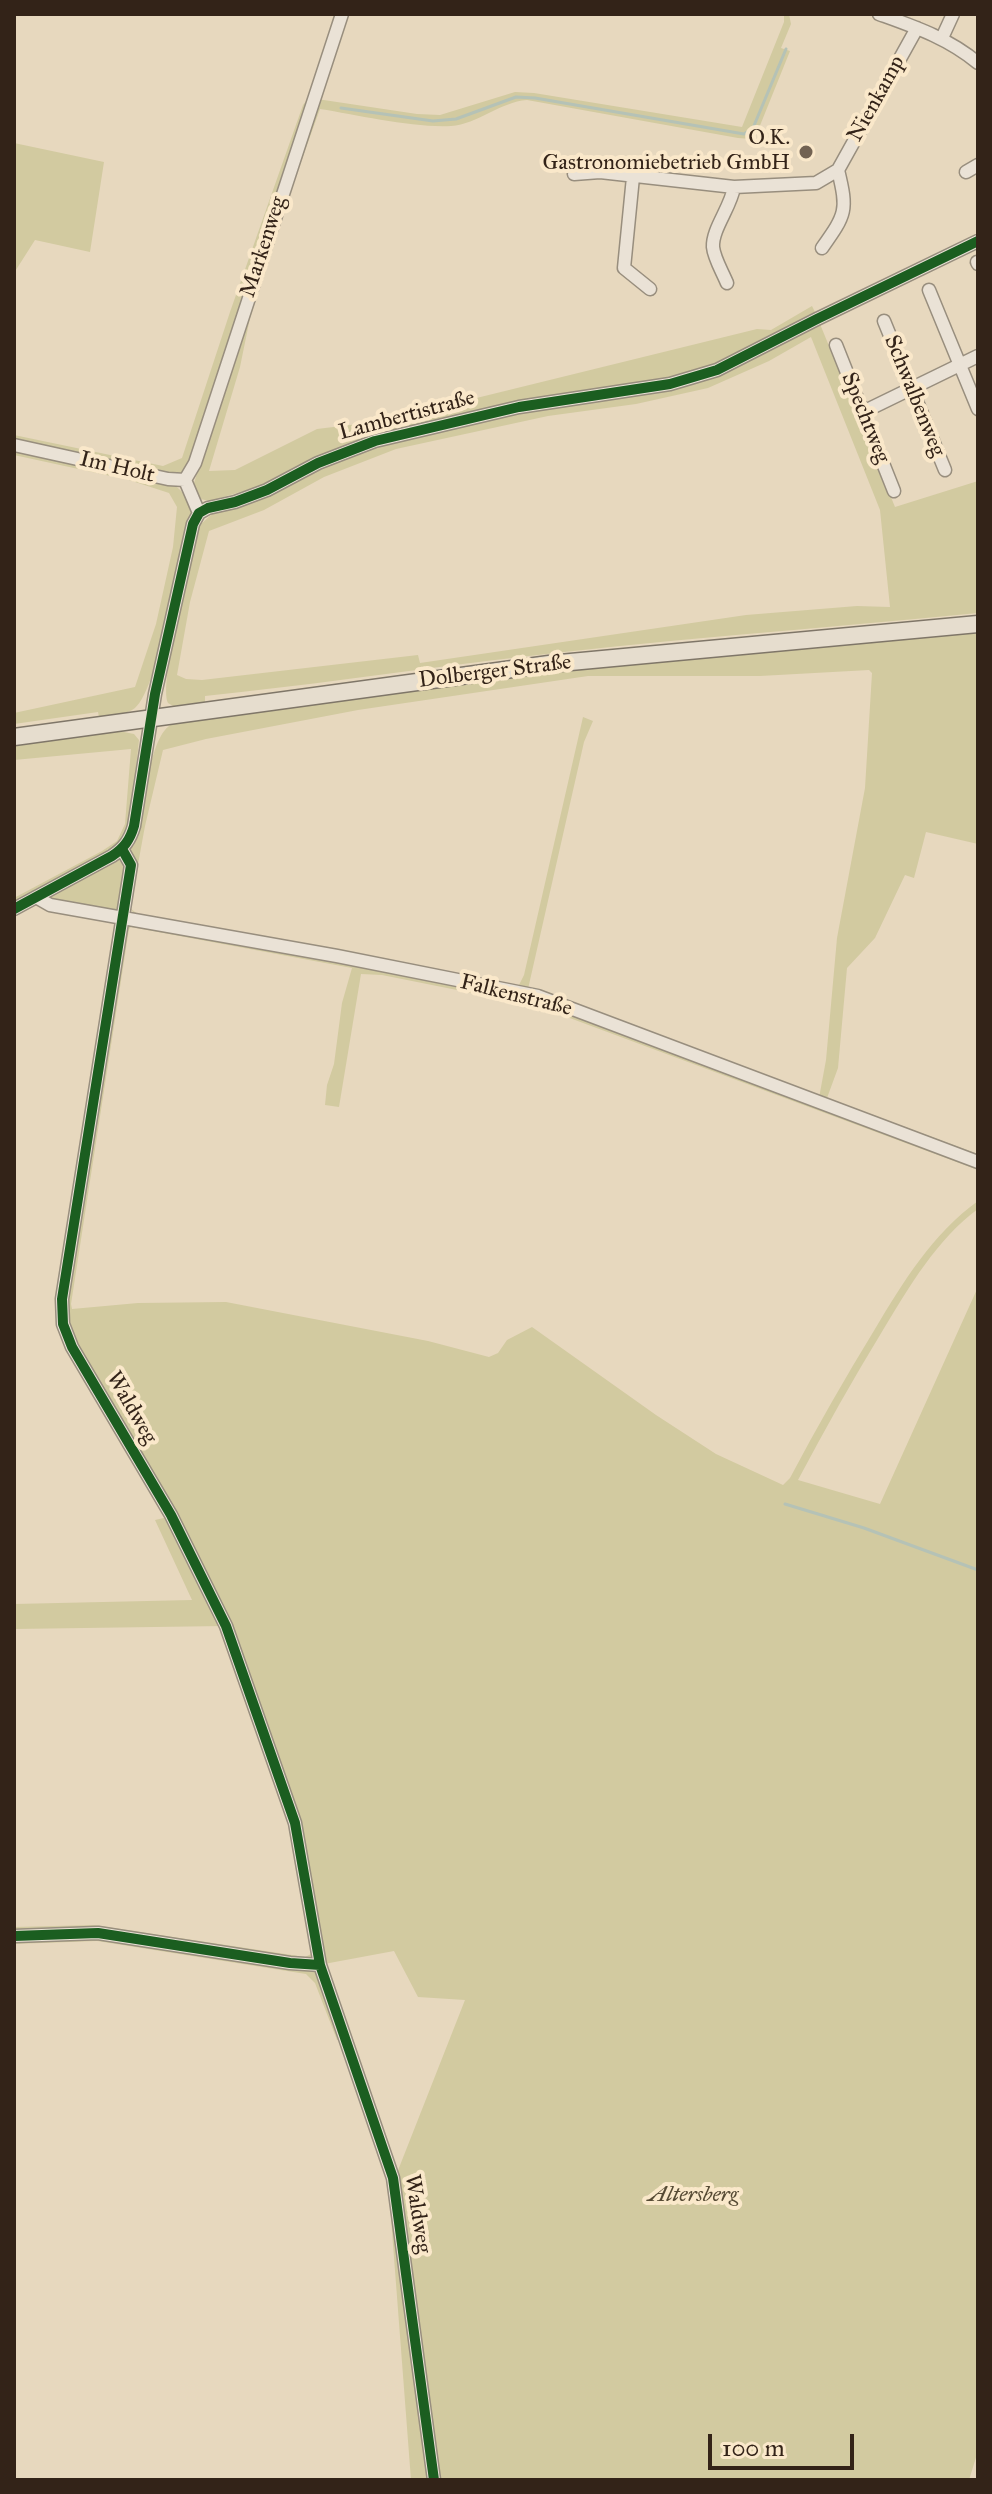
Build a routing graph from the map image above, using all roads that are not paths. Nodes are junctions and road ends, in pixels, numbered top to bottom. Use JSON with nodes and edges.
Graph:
{"nodes":[{"id":1,"x":342,"y":14,"type":"edge"},
{"id":2,"x":879,"y":14,"type":"edge"},
{"id":3,"x":953,"y":14,"type":"edge"},
{"id":4,"x":917,"y":28,"type":"junction"},
{"id":5,"x":942,"y":38,"type":"junction"},
{"id":6,"x":978,"y":63,"type":"edge"},
{"id":7,"x":838,"y":170,"type":"junction"},
{"id":8,"x":574,"y":174,"type":"dead end"},
{"id":9,"x":633,"y":177,"type":"junction"},
{"id":10,"x":734,"y":187,"type":"junction"},
{"id":11,"x":978,"y":241,"type":"edge"},
{"id":12,"x":822,"y":248,"type":"dead end"},
{"id":13,"x":727,"y":283,"type":"dead end"},
{"id":14,"x":650,"y":289,"type":"dead end"},
{"id":15,"x":929,"y":290,"type":"dead end"},
{"id":16,"x":884,"y":321,"type":"dead end"},
{"id":17,"x":836,"y":345,"type":"dead end"},
{"id":18,"x":978,"y":356,"type":"edge"},
{"id":19,"x":960,"y":364,"type":"junction"},
{"id":20,"x":911,"y":388,"type":"junction"},
{"id":21,"x":978,"y":409,"type":"edge"},
{"id":22,"x":863,"y":412,"type":"junction"},
{"id":23,"x":14,"y":445,"type":"edge"},
{"id":24,"x":945,"y":470,"type":"dead end"},
{"id":25,"x":185,"y":480,"type":"junction"},
{"id":26,"x":894,"y":491,"type":"dead end"},
{"id":27,"x":199,"y":513,"type":"junction"},
{"id":28,"x":978,"y":624,"type":"edge"},
{"id":29,"x":151,"y":718,"type":"junction"},
{"id":30,"x":14,"y":737,"type":"edge"},
{"id":31,"x":122,"y":849,"type":"junction"},
{"id":32,"x":36,"y":897,"type":"junction"},
{"id":33,"x":14,"y":909,"type":"edge"},
{"id":34,"x":123,"y":918,"type":"junction"},
{"id":35,"x":978,"y":1162,"type":"edge"},
{"id":36,"x":14,"y":1936,"type":"edge"},
{"id":37,"x":320,"y":1965,"type":"junction"},
{"id":38,"x":434,"y":2480,"type":"edge"}],
"edges":[{"from":1,"to":25,"type":"street","name":"Markenweg"},
{"from":2,"to":4,"type":"street"},
{"from":3,"to":5,"type":"street"},
{"from":4,"to":5,"type":"street"},
{"from":4,"to":7,"type":"street","name":"Nienkamp"},
{"from":5,"to":6,"type":"street"},
{"from":7,"to":10,"type":"street"},
{"from":7,"to":12,"type":"street"},
{"from":8,"to":9,"type":"street"},
{"from":9,"to":10,"type":"street"},
{"from":9,"to":14,"type":"street"},
{"from":10,"to":13,"type":"street"},
{"from":11,"to":27,"type":"street","name":"Lambertistraße"},
{"from":15,"to":19,"type":"street"},
{"from":16,"to":20,"type":"street","name":"Schwalbenweg"},
{"from":17,"to":22,"type":"street","name":"Spechtweg"},
{"from":18,"to":19,"type":"street"},
{"from":19,"to":20,"type":"street"},
{"from":19,"to":21,"type":"street"},
{"from":20,"to":22,"type":"street"},
{"from":20,"to":24,"type":"street","name":"Schwalbenweg"},
{"from":22,"to":26,"type":"street","name":"Spechtweg"},
{"from":23,"to":25,"type":"street","name":"Im Holt"},
{"from":25,"to":27,"type":"street","name":"Im Holt"},
{"from":27,"to":29,"type":"street"},
{"from":28,"to":29,"type":"main road","name":"Dolberger Straße"},
{"from":29,"to":30,"type":"main road","name":"Dolberger Straße"},
{"from":29,"to":31,"type":"street"},
{"from":31,"to":32,"type":"street"},
{"from":31,"to":34,"type":"street","name":"Waldweg"},
{"from":32,"to":33,"type":"street"},
{"from":32,"to":34,"type":"street","name":"Falkenstraße"},
{"from":34,"to":35,"type":"street","name":"Falkenstraße"},
{"from":34,"to":37,"type":"street","name":"Waldweg"},
{"from":36,"to":37,"type":"street"},
{"from":37,"to":38,"type":"street","name":"Waldweg"}]}
